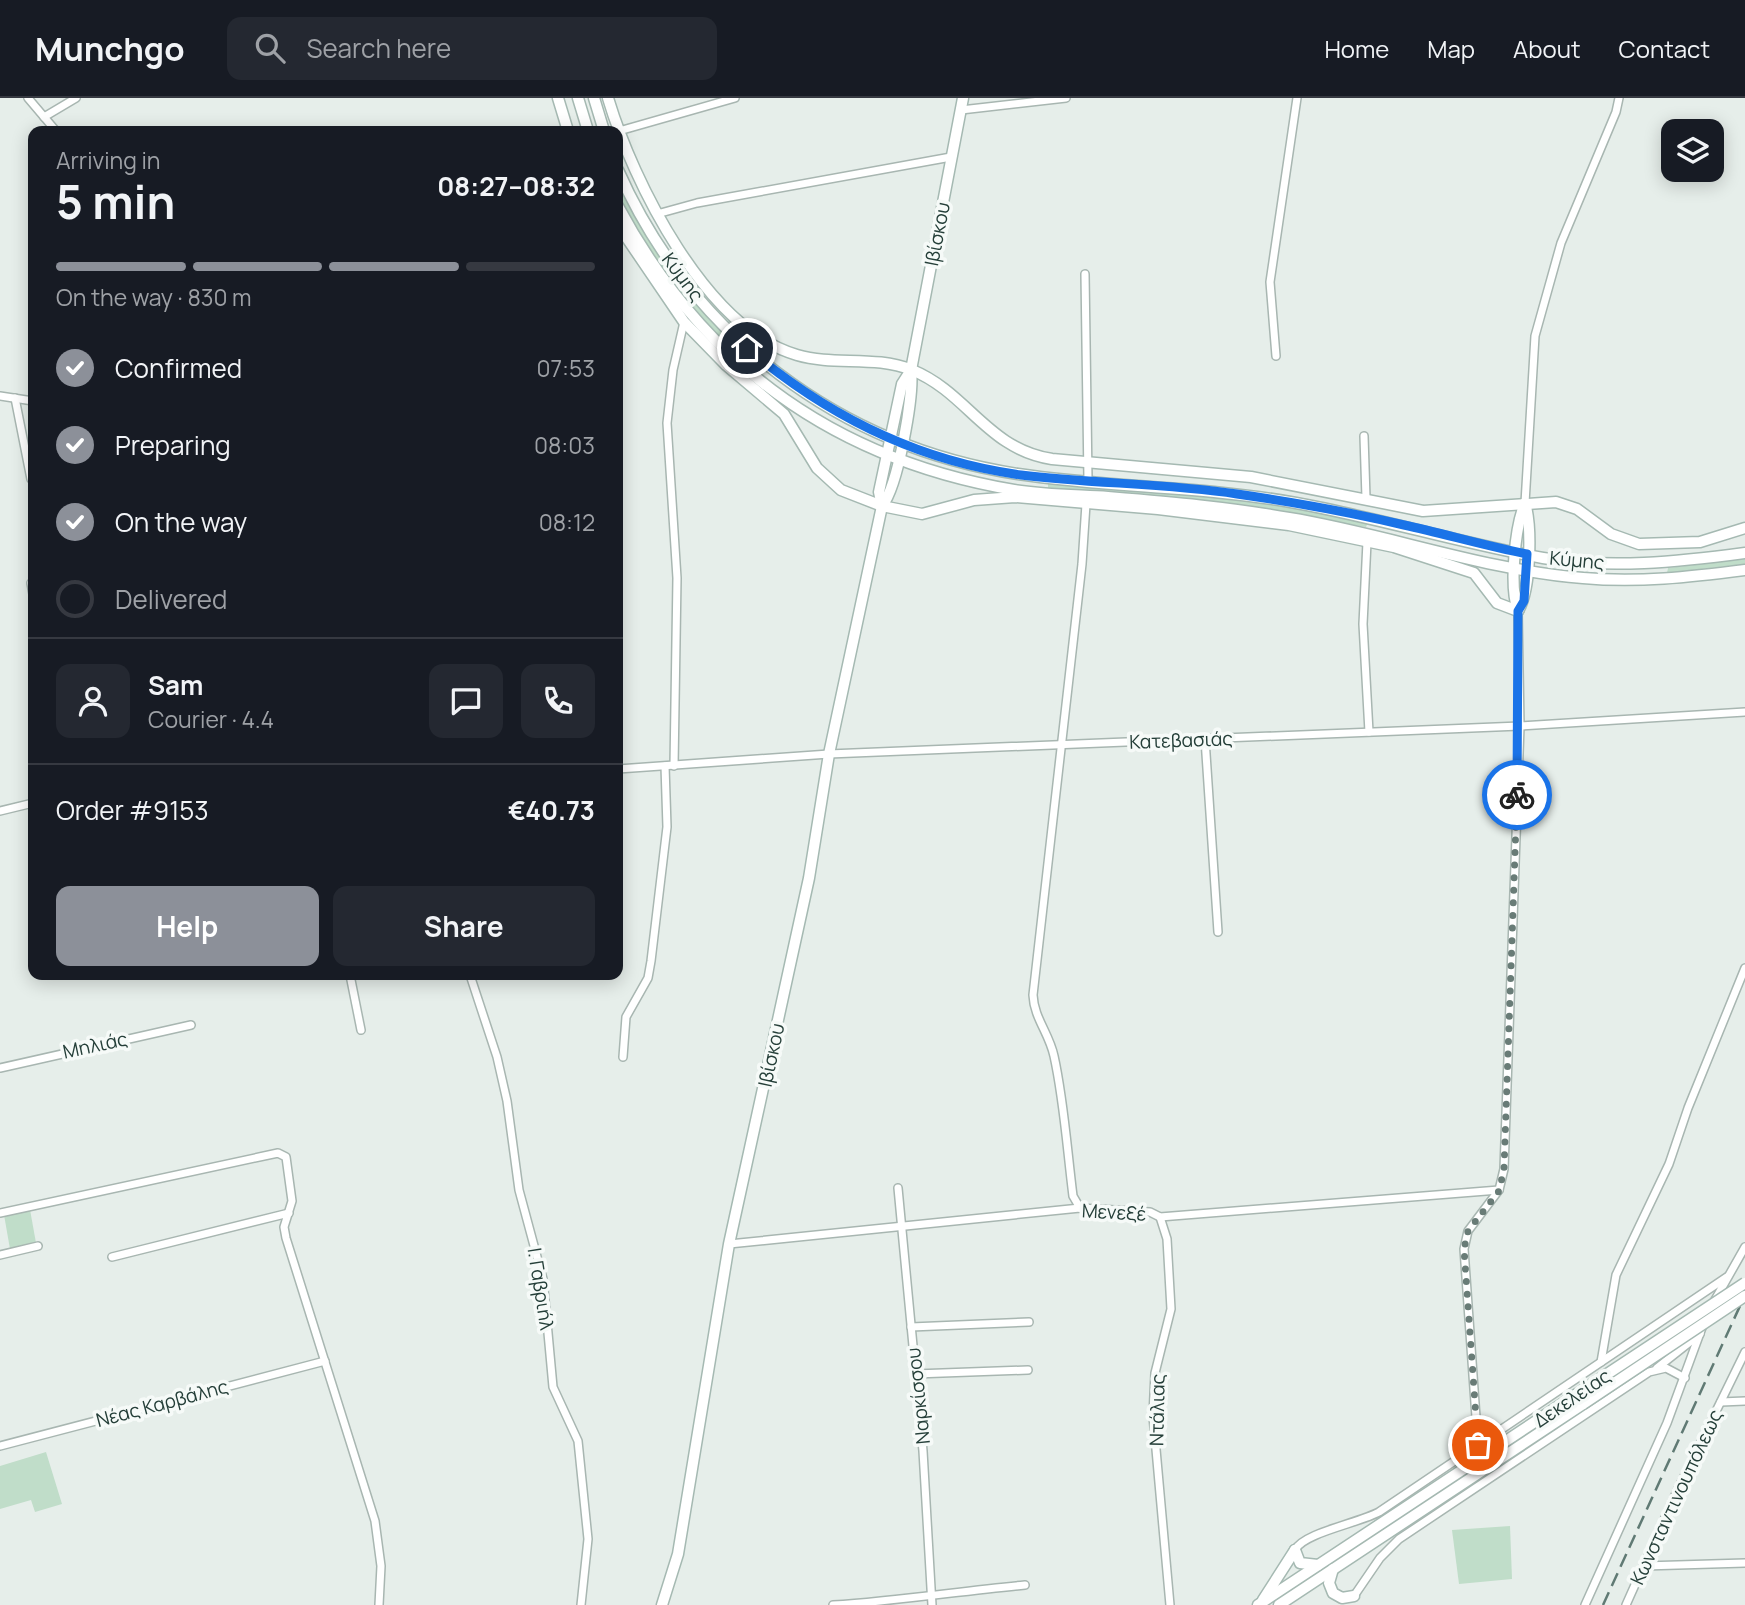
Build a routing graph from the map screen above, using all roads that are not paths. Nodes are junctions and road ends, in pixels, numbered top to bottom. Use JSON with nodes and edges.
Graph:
{"nodes":[{"id":1,"x":28,"y":98,"type":"edge"},
{"id":2,"x":76,"y":98,"type":"edge"},
{"id":3,"x":558,"y":98,"type":"edge"},
{"id":4,"x":578,"y":98,"type":"edge"},
{"id":5,"x":594,"y":98,"type":"edge"},
{"id":6,"x":608,"y":98,"type":"edge"},
{"id":7,"x":735,"y":98,"type":"edge"},
{"id":8,"x":963,"y":98,"type":"edge"},
{"id":9,"x":1066,"y":98,"type":"edge"},
{"id":10,"x":1297,"y":98,"type":"edge"},
{"id":11,"x":1619,"y":98,"type":"edge"},
{"id":12,"x":961,"y":110,"type":"junction"},
{"id":13,"x":44,"y":117,"type":"junction"},
{"id":14,"x":52,"y":126,"type":"edge"},
{"id":15,"x":566,"y":126,"type":"edge"},
{"id":16,"x":586,"y":126,"type":"edge"},
{"id":17,"x":602,"y":126,"type":"edge"},
{"id":18,"x":617,"y":126,"type":"edge"},
{"id":19,"x":623,"y":130,"type":"edge"},
{"id":20,"x":623,"y":140,"type":"edge"},
{"id":21,"x":951,"y":157,"type":"junction"},
{"id":22,"x":623,"y":179,"type":"edge"},
{"id":23,"x":623,"y":214,"type":"edge"},
{"id":24,"x":657,"y":214,"type":"junction"},
{"id":25,"x":623,"y":232,"type":"edge"},
{"id":26,"x":1085,"y":274,"type":"dead end"},
{"id":27,"x":684,"y":323,"type":"junction"},
{"id":28,"x":1276,"y":355,"type":"dead end"},
{"id":29,"x":911,"y":370,"type":"junction"},
{"id":30,"x":0,"y":396,"type":"edge"},
{"id":31,"x":15,"y":398,"type":"junction"},
{"id":32,"x":28,"y":400,"type":"edge"},
{"id":33,"x":1364,"y":436,"type":"dead end"},
{"id":34,"x":890,"y":440,"type":"junction"},
{"id":35,"x":901,"y":444,"type":"junction"},
{"id":36,"x":886,"y":456,"type":"junction"},
{"id":37,"x":899,"y":459,"type":"junction"},
{"id":38,"x":1088,"y":463,"type":"junction"},
{"id":39,"x":28,"y":464,"type":"edge"},
{"id":40,"x":1088,"y":480,"type":"junction"},
{"id":41,"x":1366,"y":498,"type":"junction"},
{"id":42,"x":1524,"y":503,"type":"junction"},
{"id":43,"x":1086,"y":504,"type":"junction"},
{"id":44,"x":883,"y":506,"type":"junction"},
{"id":45,"x":1741,"y":528,"type":"edge"},
{"id":46,"x":1367,"y":542,"type":"junction"},
{"id":47,"x":1516,"y":552,"type":"junction"},
{"id":48,"x":1527,"y":554,"type":"junction"},
{"id":49,"x":1745,"y":554,"type":"edge"},
{"id":50,"x":1515,"y":568,"type":"junction"},
{"id":51,"x":1527,"y":570,"type":"junction"},
{"id":52,"x":1745,"y":570,"type":"edge"},
{"id":53,"x":1518,"y":611,"type":"junction"},
{"id":54,"x":1745,"y":712,"type":"edge"},
{"id":55,"x":1520,"y":726,"type":"junction"},
{"id":56,"x":1369,"y":732,"type":"junction"},
{"id":57,"x":1205,"y":739,"type":"junction"},
{"id":58,"x":1060,"y":745,"type":"junction"},
{"id":59,"x":829,"y":754,"type":"junction"},
{"id":60,"x":665,"y":766,"type":"junction"},
{"id":61,"x":674,"y":766,"type":"junction"},
{"id":62,"x":623,"y":769,"type":"edge"},
{"id":63,"x":28,"y":804,"type":"edge"},
{"id":64,"x":0,"y":811,"type":"edge"},
{"id":65,"x":1218,"y":932,"type":"dead end"},
{"id":66,"x":1745,"y":968,"type":"edge"},
{"id":67,"x":351,"y":980,"type":"edge"},
{"id":68,"x":472,"y":980,"type":"edge"},
{"id":69,"x":191,"y":1025,"type":"dead end"},
{"id":70,"x":360,"y":1030,"type":"dead end"},
{"id":71,"x":624,"y":1057,"type":"dead end"},
{"id":72,"x":0,"y":1068,"type":"edge"},
{"id":73,"x":898,"y":1188,"type":"dead end"},
{"id":74,"x":1499,"y":1191,"type":"junction"},
{"id":75,"x":1080,"y":1208,"type":"junction"},
{"id":76,"x":0,"y":1213,"type":"edge"},
{"id":77,"x":289,"y":1213,"type":"junction"},
{"id":78,"x":1160,"y":1217,"type":"junction"},
{"id":79,"x":902,"y":1228,"type":"junction"},
{"id":80,"x":729,"y":1244,"type":"junction"},
{"id":81,"x":38,"y":1245,"type":"dead end"},
{"id":82,"x":1745,"y":1247,"type":"edge"},
{"id":83,"x":0,"y":1255,"type":"edge"},
{"id":84,"x":111,"y":1257,"type":"dead end"},
{"id":85,"x":1727,"y":1277,"type":"junction"},
{"id":86,"x":1745,"y":1283,"type":"edge"},
{"id":87,"x":1745,"y":1296,"type":"edge"},
{"id":88,"x":1029,"y":1322,"type":"dead end"},
{"id":89,"x":911,"y":1327,"type":"junction"},
{"id":90,"x":1701,"y":1332,"type":"junction"},
{"id":91,"x":1745,"y":1352,"type":"edge"},
{"id":92,"x":325,"y":1361,"type":"junction"},
{"id":93,"x":1601,"y":1362,"type":"junction"},
{"id":94,"x":1656,"y":1368,"type":"junction"},
{"id":95,"x":1028,"y":1370,"type":"dead end"},
{"id":96,"x":915,"y":1374,"type":"junction"},
{"id":97,"x":1685,"y":1378,"type":"junction"},
{"id":98,"x":1745,"y":1401,"type":"edge"},
{"id":99,"x":1721,"y":1402,"type":"junction"},
{"id":100,"x":1478,"y":1445,"type":"junction"},
{"id":101,"x":0,"y":1446,"type":"edge"},
{"id":102,"x":1295,"y":1550,"type":"junction"},
{"id":103,"x":1745,"y":1563,"type":"edge"},
{"id":104,"x":1319,"y":1565,"type":"junction"},
{"id":105,"x":1644,"y":1566,"type":"junction"},
{"id":106,"x":1333,"y":1569,"type":"junction"},
{"id":107,"x":1025,"y":1585,"type":"dead end"},
{"id":108,"x":932,"y":1595,"type":"junction"},
{"id":109,"x":1354,"y":1596,"type":"junction"},
{"id":110,"x":1260,"y":1604,"type":"edge"},
{"id":111,"x":379,"y":1605,"type":"edge"},
{"id":112,"x":581,"y":1605,"type":"edge"},
{"id":113,"x":662,"y":1605,"type":"edge"},
{"id":114,"x":833,"y":1605,"type":"edge"},
{"id":115,"x":932,"y":1605,"type":"edge"},
{"id":116,"x":1170,"y":1605,"type":"edge"},
{"id":117,"x":1279,"y":1605,"type":"edge"},
{"id":118,"x":1341,"y":1605,"type":"edge"},
{"id":119,"x":1585,"y":1605,"type":"edge"},
{"id":120,"x":1626,"y":1605,"type":"edge"}],
"edges":[{"from":1,"to":13,"type":"street"},
{"from":2,"to":13,"type":"street"},
{"from":3,"to":15,"type":"street"},
{"from":4,"to":16,"type":"street"},
{"from":5,"to":17,"type":"street"},
{"from":6,"to":18,"type":"street"},
{"from":7,"to":19,"type":"street"},
{"from":8,"to":12,"type":"street","name":"Ιβίσκου"},
{"from":9,"to":12,"type":"street"},
{"from":10,"to":28,"type":"street"},
{"from":11,"to":42,"type":"street"},
{"from":12,"to":21,"type":"street","name":"Ιβίσκου"},
{"from":13,"to":14,"type":"street"},
{"from":20,"to":24,"type":"street"},
{"from":21,"to":24,"type":"street"},
{"from":21,"to":29,"type":"street","name":"Ιβίσκου"},
{"from":22,"to":34,"type":"street","name":"Κύμης"},
{"from":23,"to":36,"type":"street","name":"Κύμης"},
{"from":24,"to":29,"type":"street"},
{"from":25,"to":27,"type":"street"},
{"from":26,"to":38,"type":"street"},
{"from":27,"to":44,"type":"street"},
{"from":27,"to":61,"type":"street"},
{"from":29,"to":34,"type":"street","name":"Ιβίσκου"},
{"from":29,"to":35,"type":"street","name":"Ιβίσκου"},
{"from":29,"to":38,"type":"street"},
{"from":30,"to":31,"type":"street"},
{"from":31,"to":32,"type":"street"},
{"from":31,"to":39,"type":"street"},
{"from":33,"to":41,"type":"street"},
{"from":34,"to":35,"type":"street","name":"Κύμης"},
{"from":34,"to":36,"type":"street","name":"Ιβίσκου"},
{"from":35,"to":37,"type":"street","name":"Ιβίσκου"},
{"from":35,"to":40,"type":"street","name":"Κύμης"},
{"from":36,"to":37,"type":"street","name":"Κύμης"},
{"from":36,"to":44,"type":"street","name":"Ιβίσκου"},
{"from":37,"to":44,"type":"street","name":"Ιβίσκου"},
{"from":37,"to":50,"type":"street","name":"Κύμης"},
{"from":38,"to":40,"type":"street"},
{"from":38,"to":41,"type":"street"},
{"from":40,"to":47,"type":"street","name":"Κύμης"},
{"from":41,"to":42,"type":"street"},
{"from":42,"to":45,"type":"street"},
{"from":42,"to":47,"type":"street"},
{"from":42,"to":48,"type":"street"},
{"from":43,"to":44,"type":"street"},
{"from":43,"to":46,"type":"street"},
{"from":43,"to":58,"type":"street"},
{"from":44,"to":59,"type":"street","name":"Ιβίσκου"},
{"from":46,"to":53,"type":"street"},
{"from":46,"to":56,"type":"street"},
{"from":47,"to":48,"type":"street","name":"Κύμης"},
{"from":47,"to":50,"type":"street"},
{"from":48,"to":49,"type":"street","name":"Κύμης"},
{"from":48,"to":51,"type":"street"},
{"from":50,"to":51,"type":"street","name":"Κύμης"},
{"from":50,"to":53,"type":"street"},
{"from":51,"to":52,"type":"street","name":"Κύμης"},
{"from":51,"to":53,"type":"street"},
{"from":53,"to":55,"type":"street"},
{"from":54,"to":55,"type":"street","name":"Κατεβασιάς"},
{"from":55,"to":56,"type":"street","name":"Κατεβασιάς"},
{"from":55,"to":74,"type":"street"},
{"from":56,"to":57,"type":"street","name":"Κατεβασιάς"},
{"from":57,"to":58,"type":"street","name":"Κατεβασιάς"},
{"from":57,"to":65,"type":"street"},
{"from":58,"to":59,"type":"street","name":"Κατεβασιάς"},
{"from":58,"to":75,"type":"street"},
{"from":59,"to":61,"type":"street","name":"Κατεβασιάς"},
{"from":59,"to":80,"type":"street","name":"Ιβίσκου"},
{"from":60,"to":61,"type":"street","name":"Κατεβασιάς"},
{"from":60,"to":62,"type":"street","name":"Κατεβασιάς"},
{"from":60,"to":71,"type":"street"},
{"from":63,"to":64,"type":"street"},
{"from":66,"to":93,"type":"street"},
{"from":67,"to":70,"type":"street"},
{"from":68,"to":112,"type":"street","name":"Ι. Γαβριήλ"},
{"from":69,"to":72,"type":"street","name":"Μηλιάς"},
{"from":73,"to":79,"type":"street","name":"Ναρκίσσου"},
{"from":74,"to":78,"type":"street","name":"Μενεξέ"},
{"from":74,"to":100,"type":"street"},
{"from":75,"to":78,"type":"street","name":"Μενεξέ"},
{"from":75,"to":79,"type":"street","name":"Μενεξέ"},
{"from":76,"to":77,"type":"street"},
{"from":77,"to":84,"type":"street"},
{"from":77,"to":92,"type":"street"},
{"from":78,"to":116,"type":"street","name":"Ντάλιας"},
{"from":79,"to":80,"type":"street","name":"Μενεξέ"},
{"from":79,"to":89,"type":"street","name":"Ναρκίσσου"},
{"from":80,"to":113,"type":"street","name":"Ιβίσκου"},
{"from":81,"to":83,"type":"street"},
{"from":82,"to":85,"type":"street"},
{"from":85,"to":90,"type":"street"},
{"from":85,"to":93,"type":"street"},
{"from":86,"to":104,"type":"street","name":"Δεκελείας","bridge":true},
{"from":87,"to":106,"type":"street","name":"Δεκελείας","bridge":true},
{"from":88,"to":89,"type":"street"},
{"from":89,"to":96,"type":"street","name":"Ναρκίσσου"},
{"from":90,"to":94,"type":"street"},
{"from":90,"to":97,"type":"street"},
{"from":91,"to":99,"type":"street","name":"Κωνσταντινουπόλεως"},
{"from":92,"to":101,"type":"street","name":"Νέας Καρβάλης"},
{"from":92,"to":111,"type":"street"},
{"from":93,"to":100,"type":"street"},
{"from":94,"to":97,"type":"street"},
{"from":94,"to":109,"type":"street"},
{"from":95,"to":96,"type":"street"},
{"from":96,"to":108,"type":"street","name":"Ναρκίσσου"},
{"from":97,"to":119,"type":"street"},
{"from":98,"to":99,"type":"street"},
{"from":99,"to":105,"type":"street","name":"Κωνσταντινουπόλεως"},
{"from":100,"to":102,"type":"street"},
{"from":102,"to":104,"type":"street"},
{"from":102,"to":110,"type":"street"},
{"from":103,"to":105,"type":"street"},
{"from":104,"to":110,"type":"street","name":"Δεκελείας"},
{"from":105,"to":120,"type":"street","name":"Κωνσταντινουπόλεως"},
{"from":106,"to":109,"type":"street"},
{"from":106,"to":117,"type":"street","name":"Δεκελείας"},
{"from":107,"to":108,"type":"street"},
{"from":108,"to":114,"type":"street"},
{"from":108,"to":115,"type":"street","name":"Ναρκίσσου"},
{"from":109,"to":118,"type":"street"}]}
